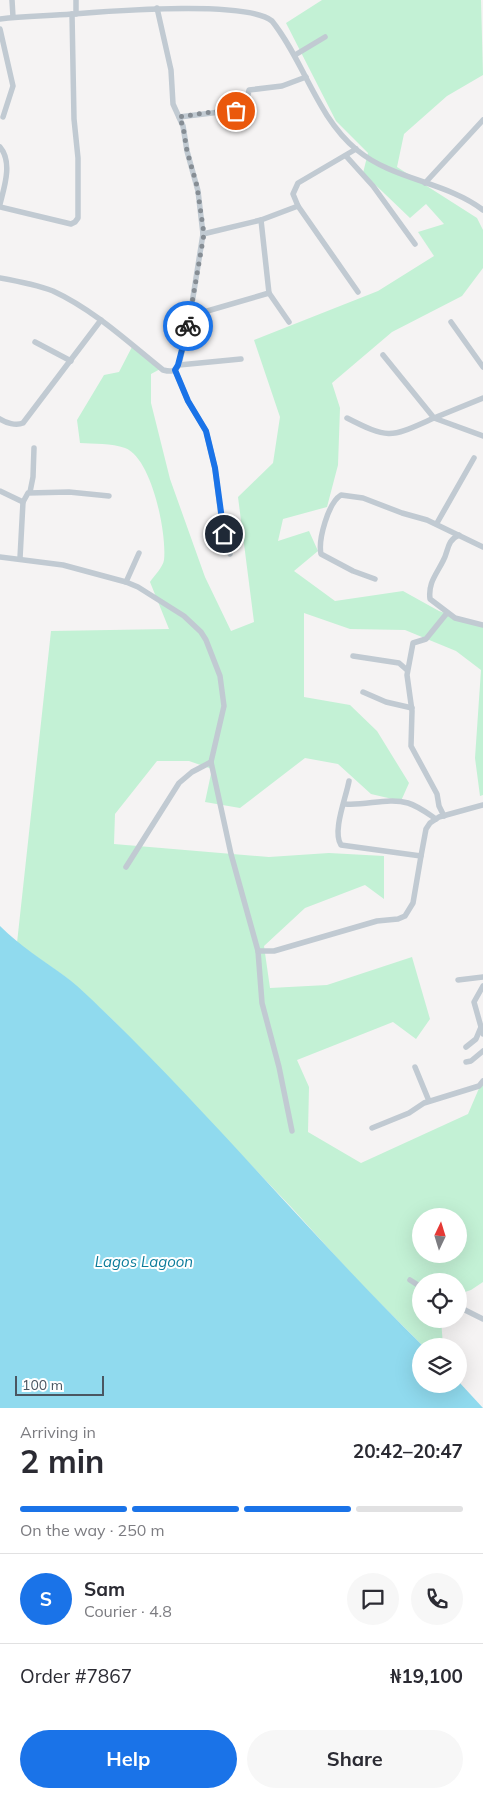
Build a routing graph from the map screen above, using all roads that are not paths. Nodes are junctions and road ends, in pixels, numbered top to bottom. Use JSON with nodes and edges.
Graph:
{"nodes":[{"id":1,"x":12,"y":0,"type":"edge"},
{"id":2,"x":76,"y":0,"type":"edge"},
{"id":3,"x":195,"y":2,"type":"edge"},
{"id":4,"x":157,"y":8,"type":"junction"},
{"id":5,"x":74,"y":14,"type":"junction"},
{"id":6,"x":13,"y":17,"type":"junction"},
{"id":7,"x":0,"y":19,"type":"edge"},
{"id":8,"x":0,"y":28,"type":"edge"},
{"id":9,"x":326,"y":37,"type":"dead end"},
{"id":10,"x":295,"y":55,"type":"junction"},
{"id":11,"x":306,"y":77,"type":"junction"},
{"id":12,"x":3,"y":117,"type":"dead end"},
{"id":13,"x":179,"y":117,"type":"junction"},
{"id":14,"x":483,"y":120,"type":"edge"},
{"id":15,"x":0,"y":147,"type":"edge"},
{"id":16,"x":356,"y":149,"type":"junction"},
{"id":17,"x":346,"y":156,"type":"junction"},
{"id":18,"x":425,"y":183,"type":"junction"},
{"id":19,"x":0,"y":206,"type":"edge"},
{"id":20,"x":298,"y":206,"type":"junction"},
{"id":21,"x":483,"y":209,"type":"edge"},
{"id":22,"x":261,"y":220,"type":"junction"},
{"id":23,"x":204,"y":234,"type":"junction"},
{"id":24,"x":415,"y":244,"type":"dead end"},
{"id":25,"x":0,"y":278,"type":"edge"},
{"id":26,"x":358,"y":292,"type":"dead end"},
{"id":27,"x":269,"y":293,"type":"junction"},
{"id":28,"x":190,"y":316,"type":"junction"},
{"id":29,"x":101,"y":320,"type":"junction"},
{"id":30,"x":289,"y":322,"type":"dead end"},
{"id":31,"x":451,"y":322,"type":"dead end"},
{"id":32,"x":35,"y":342,"type":"dead end"},
{"id":33,"x":383,"y":354,"type":"dead end"},
{"id":34,"x":241,"y":358,"type":"dead end"},
{"id":35,"x":71,"y":361,"type":"junction"},
{"id":36,"x":483,"y":367,"type":"edge"},
{"id":37,"x":177,"y":368,"type":"junction"},
{"id":38,"x":483,"y":398,"type":"edge"},
{"id":39,"x":347,"y":418,"type":"dead end"},
{"id":40,"x":434,"y":418,"type":"junction"},
{"id":41,"x":0,"y":419,"type":"edge"},
{"id":42,"x":483,"y":436,"type":"edge"},
{"id":43,"x":34,"y":448,"type":"dead end"},
{"id":44,"x":474,"y":458,"type":"dead end"},
{"id":45,"x":0,"y":491,"type":"edge"},
{"id":46,"x":30,"y":492,"type":"junction"},
{"id":47,"x":109,"y":496,"type":"dead end"},
{"id":48,"x":23,"y":502,"type":"junction"},
{"id":49,"x":437,"y":523,"type":"junction"},
{"id":50,"x":459,"y":536,"type":"junction"},
{"id":51,"x":483,"y":547,"type":"edge"},
{"id":52,"x":139,"y":552,"type":"dead end"},
{"id":53,"x":230,"y":554,"type":"dead end"},
{"id":54,"x":0,"y":557,"type":"edge"},
{"id":55,"x":20,"y":558,"type":"junction"},
{"id":56,"x":375,"y":578,"type":"dead end"},
{"id":57,"x":126,"y":582,"type":"junction"},
{"id":58,"x":447,"y":613,"type":"junction"},
{"id":59,"x":483,"y":624,"type":"edge"},
{"id":60,"x":353,"y":656,"type":"dead end"},
{"id":61,"x":407,"y":670,"type":"junction"},
{"id":62,"x":363,"y":692,"type":"dead end"},
{"id":63,"x":412,"y":708,"type":"junction"},
{"id":64,"x":211,"y":762,"type":"junction"},
{"id":65,"x":349,"y":781,"type":"dead end"},
{"id":66,"x":345,"y":804,"type":"junction"},
{"id":67,"x":483,"y":804,"type":"edge"},
{"id":68,"x":444,"y":816,"type":"junction"},
{"id":69,"x":436,"y":818,"type":"junction"},
{"id":70,"x":421,"y":856,"type":"junction"},
{"id":71,"x":126,"y":866,"type":"dead end"},
{"id":72,"x":258,"y":951,"type":"junction"},
{"id":73,"x":483,"y":977,"type":"edge"},
{"id":74,"x":458,"y":980,"type":"dead end"},
{"id":75,"x":483,"y":986,"type":"edge"},
{"id":76,"x":480,"y":1027,"type":"junction"},
{"id":77,"x":483,"y":1034,"type":"edge"},
{"id":78,"x":466,"y":1047,"type":"dead end"},
{"id":79,"x":483,"y":1051,"type":"edge"},
{"id":80,"x":466,"y":1062,"type":"dead end"},
{"id":81,"x":415,"y":1068,"type":"dead end"},
{"id":82,"x":483,"y":1081,"type":"edge"},
{"id":83,"x":429,"y":1101,"type":"junction"},
{"id":84,"x":372,"y":1128,"type":"dead end"},
{"id":85,"x":292,"y":1131,"type":"dead end"},
{"id":86,"x":467,"y":1311,"type":"edge"},
{"id":87,"x":483,"y":1319,"type":"edge"}],
"edges":[{"from":1,"to":6,"type":"street"},
{"from":2,"to":5,"type":"street"},
{"from":3,"to":4,"type":"street"},
{"from":3,"to":10,"type":"street"},
{"from":4,"to":5,"type":"street"},
{"from":4,"to":13,"type":"street"},
{"from":5,"to":6,"type":"street"},
{"from":5,"to":19,"type":"street"},
{"from":6,"to":7,"type":"street"},
{"from":8,"to":12,"type":"street"},
{"from":9,"to":10,"type":"street"},
{"from":10,"to":11,"type":"street"},
{"from":11,"to":13,"type":"street"},
{"from":11,"to":16,"type":"street"},
{"from":13,"to":23,"type":"street"},
{"from":14,"to":18,"type":"street"},
{"from":15,"to":19,"type":"street"},
{"from":16,"to":17,"type":"street"},
{"from":16,"to":18,"type":"street"},
{"from":17,"to":20,"type":"street"},
{"from":17,"to":24,"type":"street"},
{"from":18,"to":21,"type":"street"},
{"from":20,"to":22,"type":"street"},
{"from":20,"to":26,"type":"street"},
{"from":22,"to":23,"type":"street"},
{"from":22,"to":27,"type":"street"},
{"from":23,"to":28,"type":"street"},
{"from":25,"to":29,"type":"street"},
{"from":27,"to":28,"type":"street"},
{"from":27,"to":30,"type":"street"},
{"from":28,"to":37,"type":"street"},
{"from":29,"to":35,"type":"street"},
{"from":29,"to":37,"type":"street"},
{"from":31,"to":36,"type":"street"},
{"from":32,"to":35,"type":"street"},
{"from":33,"to":40,"type":"street"},
{"from":34,"to":37,"type":"street"},
{"from":35,"to":41,"type":"street"},
{"from":37,"to":53,"type":"street"},
{"from":38,"to":40,"type":"street"},
{"from":39,"to":40,"type":"street"},
{"from":40,"to":42,"type":"street"},
{"from":43,"to":46,"type":"street"},
{"from":44,"to":49,"type":"street"},
{"from":45,"to":48,"type":"street"},
{"from":46,"to":47,"type":"street"},
{"from":46,"to":48,"type":"street"},
{"from":48,"to":55,"type":"street"},
{"from":49,"to":50,"type":"street"},
{"from":49,"to":56,"type":"street"},
{"from":50,"to":51,"type":"street"},
{"from":50,"to":58,"type":"street"},
{"from":52,"to":57,"type":"street"},
{"from":54,"to":55,"type":"street"},
{"from":55,"to":57,"type":"street"},
{"from":57,"to":64,"type":"street"},
{"from":58,"to":59,"type":"street"},
{"from":58,"to":61,"type":"street"},
{"from":60,"to":61,"type":"street"},
{"from":61,"to":63,"type":"street"},
{"from":62,"to":63,"type":"street"},
{"from":63,"to":68,"type":"street"},
{"from":64,"to":71,"type":"street"},
{"from":64,"to":72,"type":"street"},
{"from":65,"to":66,"type":"street"},
{"from":66,"to":69,"type":"street"},
{"from":66,"to":70,"type":"street"},
{"from":67,"to":68,"type":"street"},
{"from":68,"to":69,"type":"street"},
{"from":69,"to":70,"type":"street"},
{"from":70,"to":72,"type":"street"},
{"from":72,"to":85,"type":"street"},
{"from":73,"to":74,"type":"street"},
{"from":75,"to":76,"type":"street"},
{"from":76,"to":77,"type":"street"},
{"from":76,"to":78,"type":"street"},
{"from":79,"to":80,"type":"street"},
{"from":81,"to":83,"type":"street"},
{"from":82,"to":83,"type":"street"},
{"from":83,"to":84,"type":"street"},
{"from":86,"to":87,"type":"street"}]}
